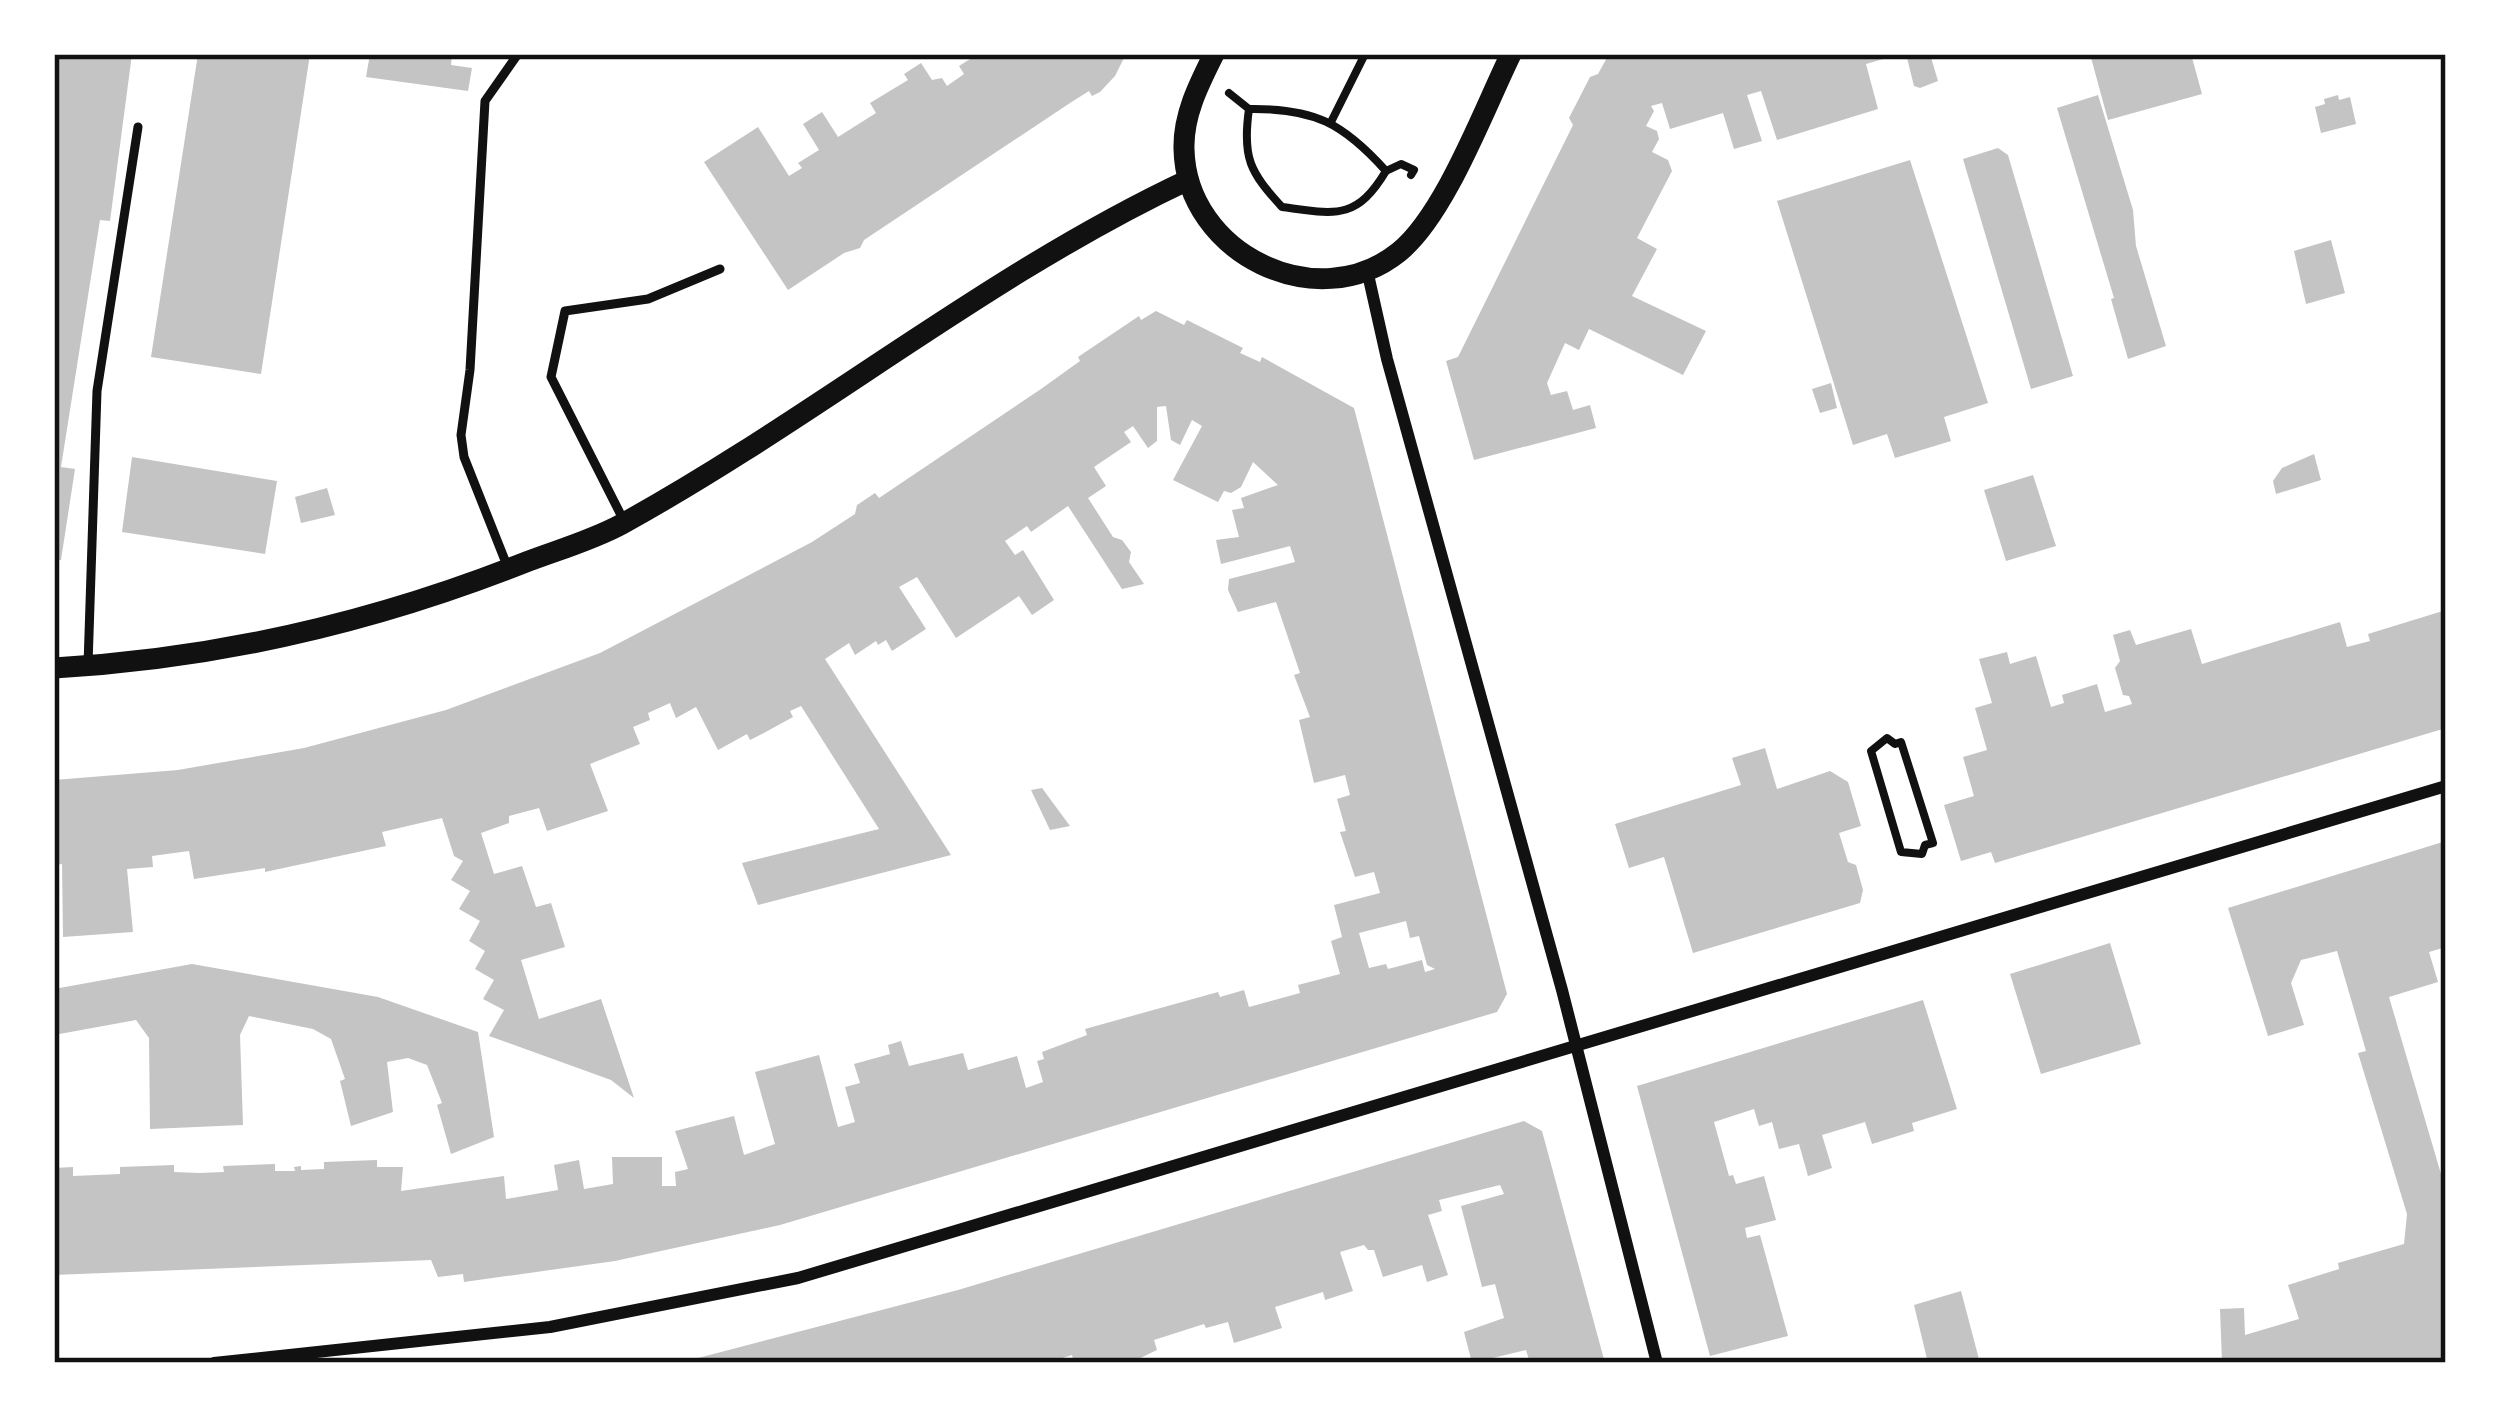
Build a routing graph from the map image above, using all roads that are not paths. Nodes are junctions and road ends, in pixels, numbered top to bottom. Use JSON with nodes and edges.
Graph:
{"nodes":[{"id":1,"x":518,"y":54,"type":"edge"},
{"id":2,"x":1214,"y":54,"type":"edge"},
{"id":3,"x":1511,"y":54,"type":"edge"},
{"id":4,"x":138,"y":128,"type":"dead end"},
{"id":5,"x":1188,"y":180,"type":"junction"},
{"id":6,"x":720,"y":269,"type":"dead end"},
{"id":7,"x":1367,"y":270,"type":"junction"},
{"id":8,"x":624,"y":523,"type":"junction"},
{"id":9,"x":509,"y":569,"type":"junction"},
{"id":10,"x":88,"y":666,"type":"junction"},
{"id":11,"x":54,"y":668,"type":"edge"},
{"id":12,"x":2446,"y":786,"type":"edge"},
{"id":13,"x":1576,"y":1044,"type":"junction"},
{"id":14,"x":214,"y":1363,"type":"edge"},
{"id":15,"x":1657,"y":1363,"type":"edge"}],
"edges":[{"from":1,"to":9,"type":"lane"},
{"from":2,"to":5,"type":"street"},
{"from":3,"to":7,"type":"street"},
{"from":4,"to":10,"type":"lane"},
{"from":5,"to":7,"type":"street"},
{"from":5,"to":8,"type":"street"},
{"from":6,"to":8,"type":"lane"},
{"from":7,"to":13,"type":"street"},
{"from":8,"to":9,"type":"street"},
{"from":9,"to":10,"type":"street"},
{"from":10,"to":11,"type":"street"},
{"from":12,"to":13,"type":"street"},
{"from":13,"to":14,"type":"street"},
{"from":13,"to":15,"type":"street"}]}
